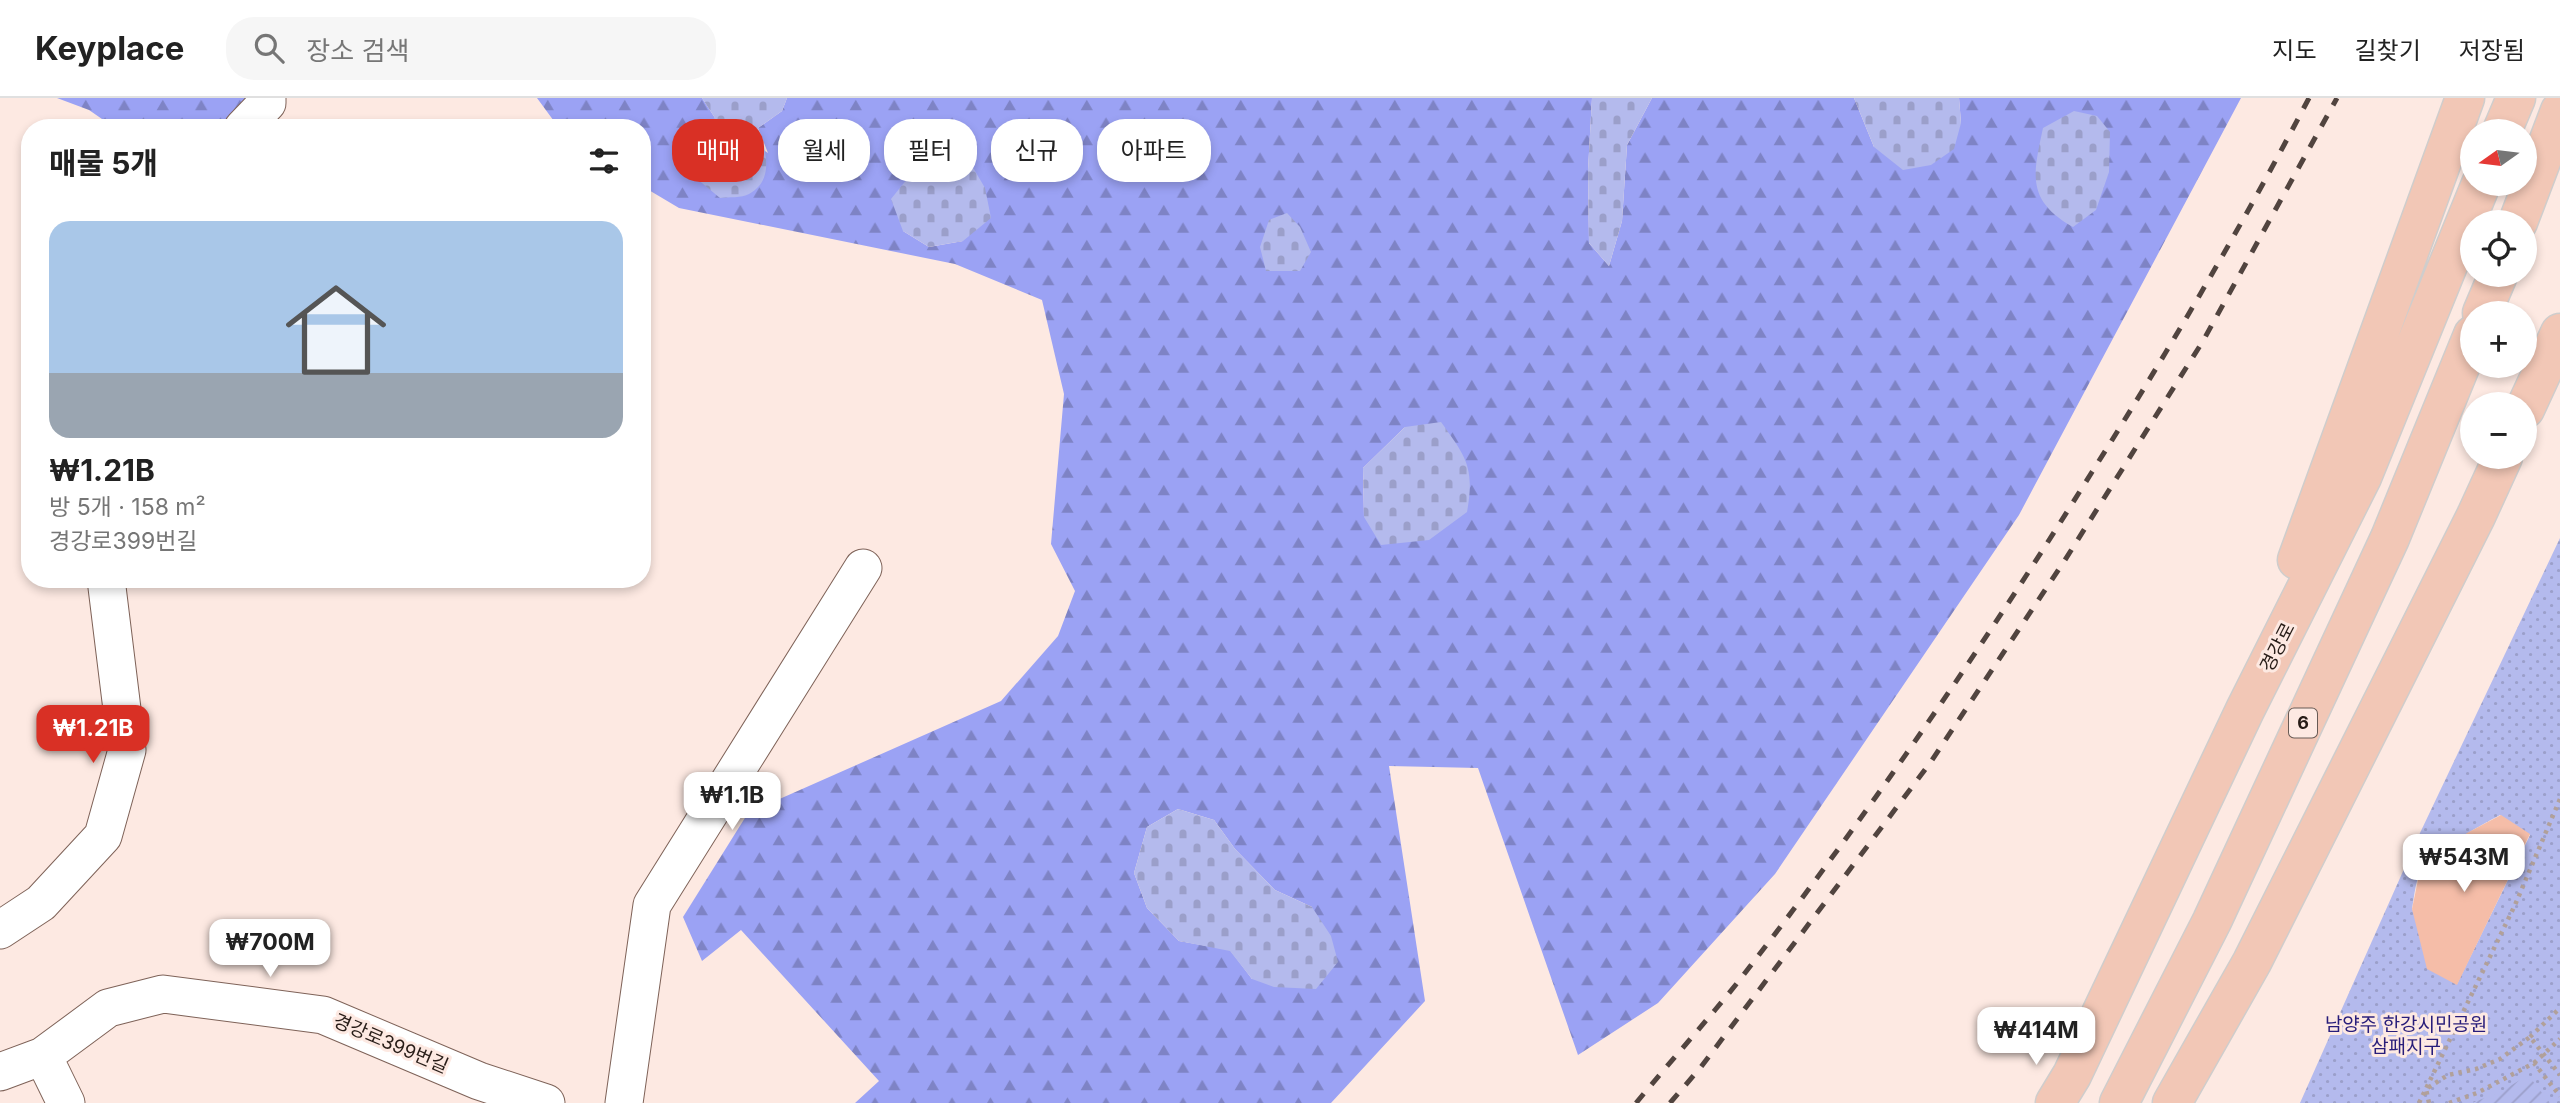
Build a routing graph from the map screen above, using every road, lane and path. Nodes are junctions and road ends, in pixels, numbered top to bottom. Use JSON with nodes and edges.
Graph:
{"nodes":[{"id":1,"x":267,"y":98,"type":"edge"},
{"id":2,"x":2465,"y":98,"type":"edge"},
{"id":3,"x":2516,"y":98,"type":"edge"},
{"id":4,"x":2560,"y":111,"type":"edge"},
{"id":5,"x":252,"y":119,"type":"edge"},
{"id":6,"x":2507,"y":119,"type":"edge"},
{"id":7,"x":2476,"y":196,"type":"edge"},
{"id":8,"x":2523,"y":210,"type":"edge"},
{"id":9,"x":2560,"y":333,"type":"edge"},
{"id":10,"x":2460,"y":367,"type":"edge"},
{"id":11,"x":2533,"y":392,"type":"edge"},
{"id":12,"x":2498,"y":469,"type":"edge"},
{"id":13,"x":863,"y":568,"type":"dead end"},
{"id":14,"x":107,"y":588,"type":"edge"},
{"id":15,"x":2269,"y":663,"type":"junction"},
{"id":16,"x":2560,"y":799,"type":"edge"},
{"id":17,"x":0,"y":930,"type":"edge"},
{"id":18,"x":2560,"y":1008,"type":"edge"},
{"id":19,"x":2530,"y":1037,"type":"junction"},
{"id":20,"x":2560,"y":1039,"type":"edge"},
{"id":21,"x":2543,"y":1054,"type":"junction"},
{"id":22,"x":43,"y":1056,"type":"junction"},
{"id":23,"x":2534,"y":1063,"type":"junction"},
{"id":24,"x":0,"y":1072,"type":"edge"},
{"id":25,"x":2560,"y":1075,"type":"edge"},
{"id":26,"x":2063,"y":1089,"type":"edge"},
{"id":27,"x":2426,"y":1089,"type":"junction"},
{"id":28,"x":2560,"y":1096,"type":"edge"},
{"id":29,"x":2449,"y":1102,"type":"edge"},
{"id":30,"x":66,"y":1103,"type":"edge"},
{"id":31,"x":546,"y":1103,"type":"edge"},
{"id":32,"x":624,"y":1103,"type":"edge"},
{"id":33,"x":2038,"y":1103,"type":"edge"},
{"id":34,"x":2119,"y":1103,"type":"edge"},
{"id":35,"x":2172,"y":1103,"type":"edge"},
{"id":36,"x":2419,"y":1103,"type":"edge"},
{"id":37,"x":2429,"y":1103,"type":"edge"}],
"edges":[{"from":1,"to":5,"type":"street"},
{"from":2,"to":15,"type":"main road"},
{"from":3,"to":6,"type":"main road"},
{"from":4,"to":8,"type":"main road"},
{"from":7,"to":15,"type":"main road","name":"경강로"},
{"from":9,"to":11,"type":"main road"},
{"from":10,"to":34,"type":"main road","number":"6"},
{"from":12,"to":35,"type":"main road"},
{"from":13,"to":32,"type":"street"},
{"from":14,"to":17,"type":"street"},
{"from":15,"to":26,"type":"main road","name":"경강로"},
{"from":16,"to":27,"type":"path"},
{"from":18,"to":19,"type":"path"},
{"from":19,"to":21,"type":"path"},
{"from":19,"to":27,"type":"path"},
{"from":20,"to":21,"type":"path"},
{"from":21,"to":23,"type":"path"},
{"from":21,"to":25,"type":"path"},
{"from":22,"to":24,"type":"street","name":"경강로399번길"},
{"from":22,"to":30,"type":"street"},
{"from":22,"to":31,"type":"street","name":"경강로399번길"},
{"from":23,"to":28,"type":"path"},
{"from":23,"to":29,"type":"path"},
{"from":26,"to":33,"type":"street"},
{"from":27,"to":36,"type":"path"},
{"from":27,"to":37,"type":"path"}]}
